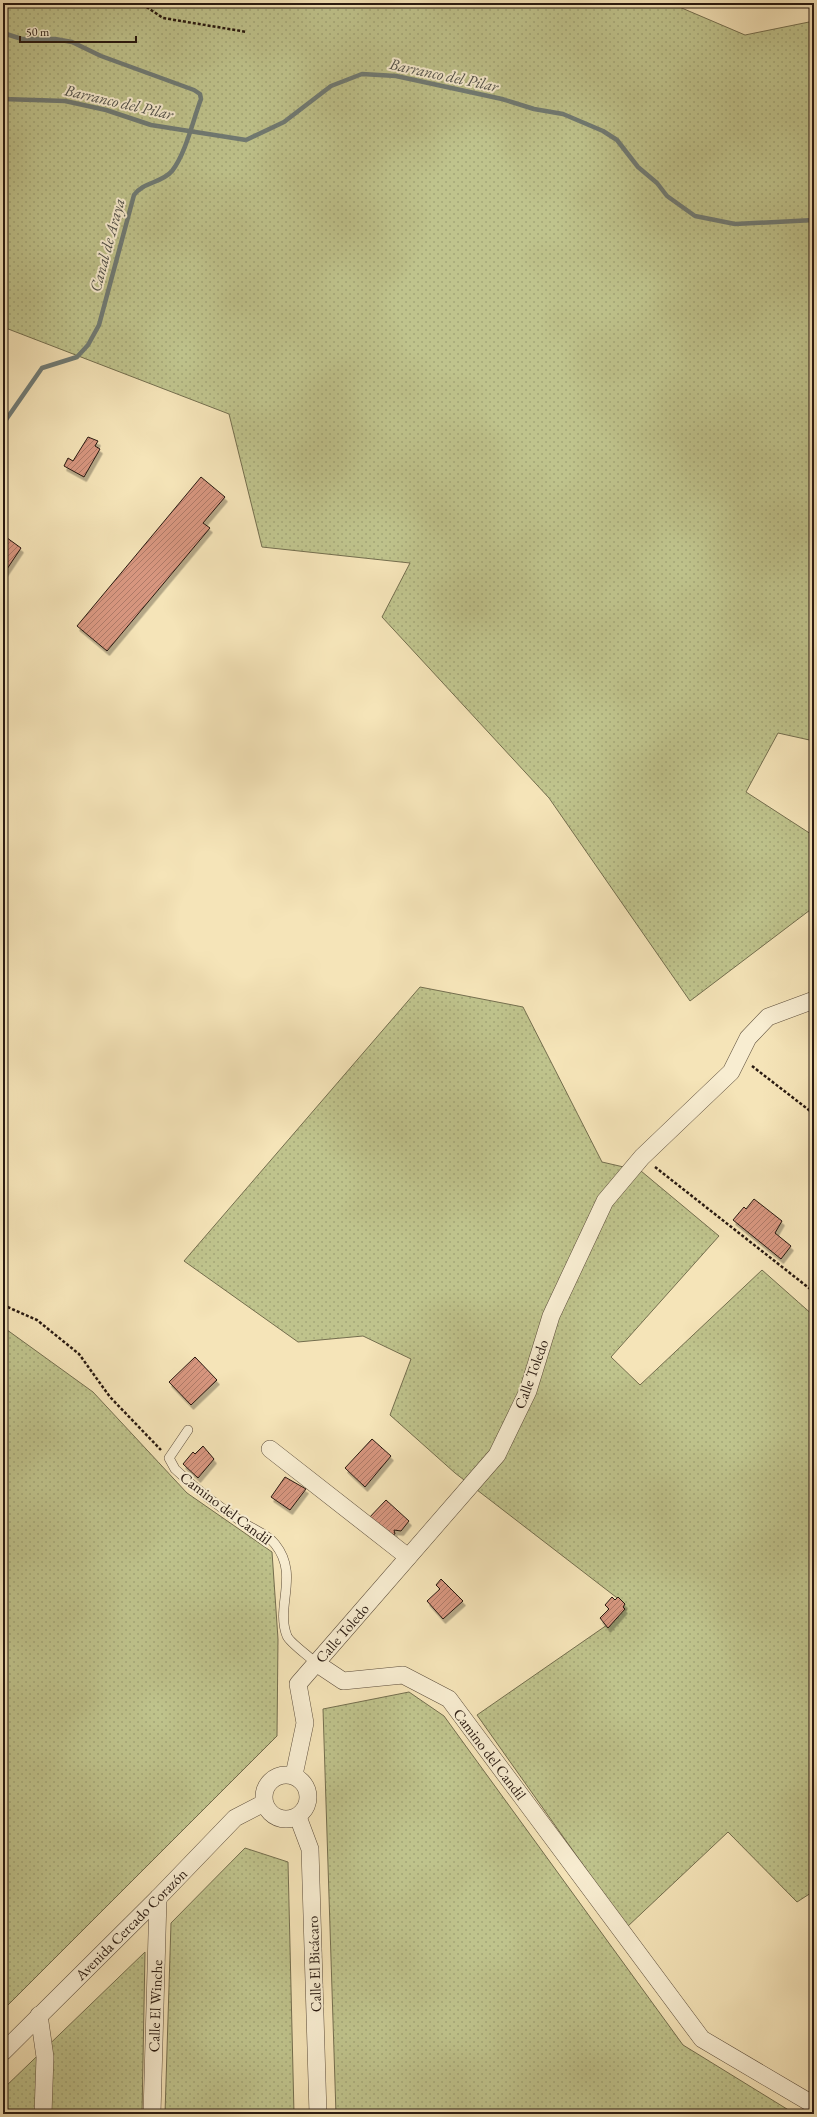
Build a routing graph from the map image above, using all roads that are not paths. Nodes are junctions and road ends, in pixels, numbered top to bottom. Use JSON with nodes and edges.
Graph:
{"nodes":[{"id":1,"x":814,"y":1000,"type":"edge"},
{"id":2,"x":188,"y":1430,"type":"dead end"},
{"id":3,"x":270,"y":1449,"type":"dead end"},
{"id":4,"x":408,"y":1557,"type":"junction"},
{"id":5,"x":316,"y":1663,"type":"junction"},
{"id":6,"x":294,"y":1776,"type":"junction"},
{"id":7,"x":264,"y":1804,"type":"junction"},
{"id":8,"x":298,"y":1817,"type":"junction"},
{"id":9,"x":158,"y":1898,"type":"junction"},
{"id":10,"x":39,"y":2015,"type":"junction"},
{"id":11,"x":3,"y":2052,"type":"edge"},
{"id":12,"x":814,"y":2105,"type":"edge"},
{"id":13,"x":43,"y":2114,"type":"edge"},
{"id":14,"x":152,"y":2114,"type":"edge"},
{"id":15,"x":318,"y":2114,"type":"edge"}],
"edges":[{"from":1,"to":4,"type":"street","name":"Calle Toledo"},
{"from":2,"to":5,"type":"lane","name":"Camino del Candil"},
{"from":3,"to":4,"type":"street"},
{"from":4,"to":5,"type":"street","name":"Calle Toledo"},
{"from":5,"to":6,"type":"street","name":"Calle Toledo"},
{"from":5,"to":12,"type":"street","name":"Camino del Candil"},
{"from":6,"to":7,"type":"street"},
{"from":6,"to":8,"type":"street"},
{"from":7,"to":8,"type":"street"},
{"from":7,"to":9,"type":"street","name":"Avenida Cercado Corazón"},
{"from":8,"to":15,"type":"street","name":"Calle El Bicácaro"},
{"from":9,"to":10,"type":"street","name":"Avenida Cercado Corazón"},
{"from":9,"to":14,"type":"street","name":"Calle El Winche"},
{"from":10,"to":11,"type":"street","name":"Avenida Cercado Corazón"},
{"from":10,"to":13,"type":"street"}]}
